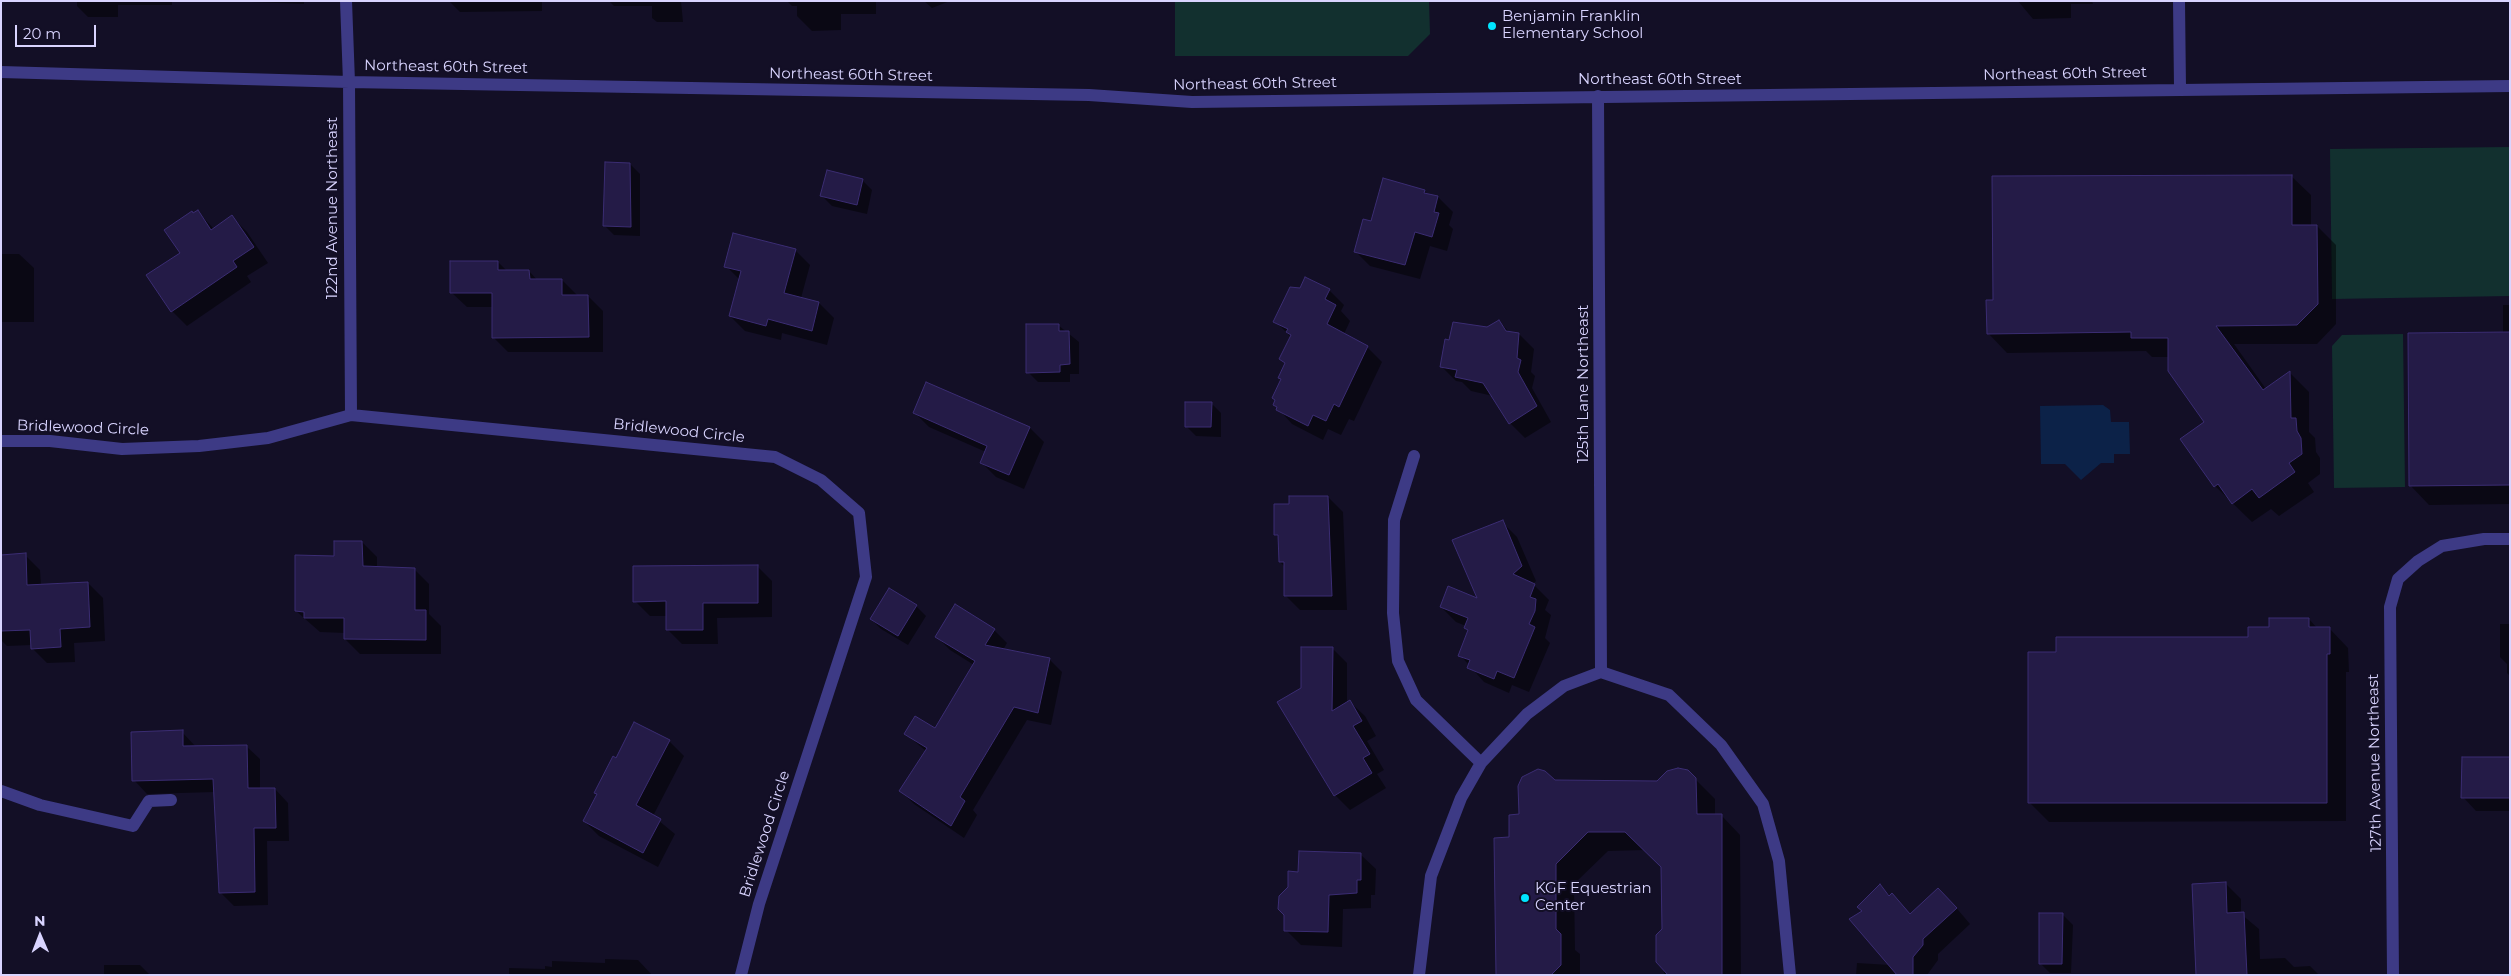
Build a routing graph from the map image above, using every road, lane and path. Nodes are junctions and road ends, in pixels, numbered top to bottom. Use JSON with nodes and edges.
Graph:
{"nodes":[{"id":1,"x":346,"y":1,"type":"edge"},
{"id":2,"x":2179,"y":1,"type":"edge"},
{"id":3,"x":1,"y":72,"type":"edge"},
{"id":4,"x":349,"y":82,"type":"junction"},
{"id":5,"x":2510,"y":86,"type":"edge"},
{"id":6,"x":2180,"y":88,"type":"junction"},
{"id":7,"x":1598,"y":96,"type":"junction"},
{"id":8,"x":351,"y":415,"type":"junction"},
{"id":9,"x":1,"y":441,"type":"edge"},
{"id":10,"x":1414,"y":456,"type":"dead end"},
{"id":11,"x":2510,"y":539,"type":"edge"},
{"id":12,"x":1601,"y":672,"type":"junction"},
{"id":13,"x":1481,"y":763,"type":"junction"},
{"id":14,"x":1,"y":791,"type":"edge"},
{"id":15,"x":171,"y":800,"type":"dead end"},
{"id":16,"x":742,"y":975,"type":"edge"},
{"id":17,"x":1419,"y":975,"type":"edge"},
{"id":18,"x":1790,"y":975,"type":"edge"},
{"id":19,"x":2393,"y":975,"type":"edge"}],
"edges":[{"from":1,"to":4,"type":"street","name":"122nd Avenue Northeast"},
{"from":2,"to":6,"type":"street"},
{"from":3,"to":4,"type":"street","name":"Northeast 60th Street"},
{"from":4,"to":7,"type":"street","name":"Northeast 60th Street"},
{"from":4,"to":8,"type":"street","name":"122nd Avenue Northeast"},
{"from":5,"to":6,"type":"street","name":"Northeast 60th Street"},
{"from":6,"to":7,"type":"street","name":"Northeast 60th Street"},
{"from":7,"to":12,"type":"street","name":"125th Lane Northeast"},
{"from":8,"to":9,"type":"street","name":"Bridlewood Circle"},
{"from":8,"to":16,"type":"street","name":"Bridlewood Circle"},
{"from":10,"to":13,"type":"street"},
{"from":11,"to":19,"type":"street","name":"127th Avenue Northeast"},
{"from":12,"to":13,"type":"street"},
{"from":12,"to":18,"type":"street"},
{"from":13,"to":17,"type":"street"},
{"from":14,"to":15,"type":"street"}]}
